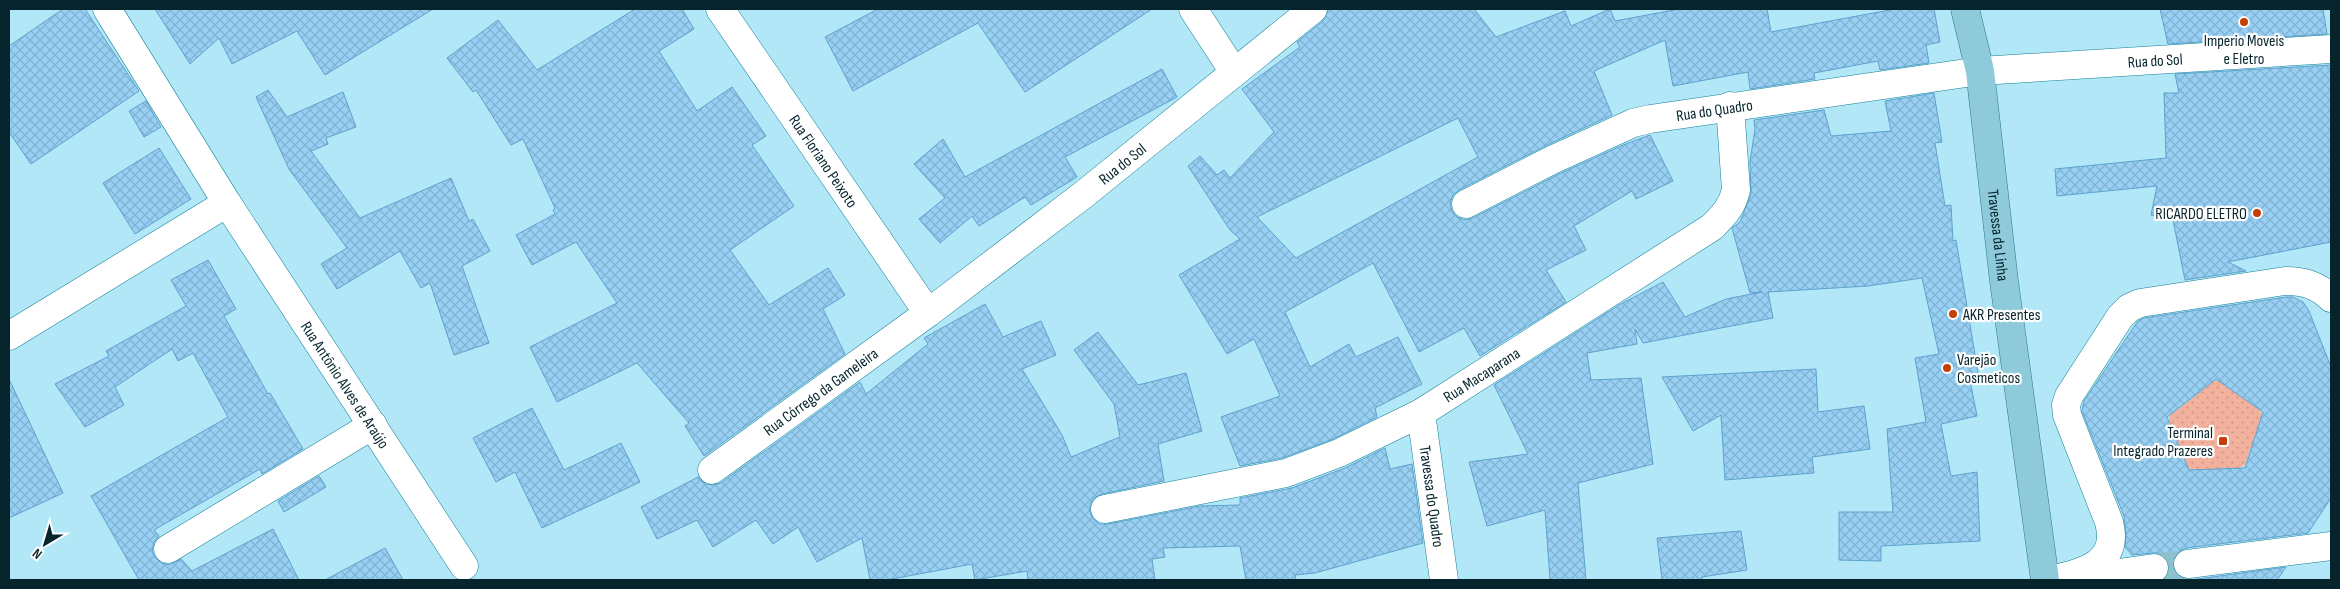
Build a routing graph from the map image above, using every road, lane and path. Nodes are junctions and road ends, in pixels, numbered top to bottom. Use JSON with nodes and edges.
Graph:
{"nodes":[{"id":1,"x":107,"y":9,"type":"edge"},
{"id":2,"x":720,"y":9,"type":"edge"},
{"id":3,"x":1193,"y":9,"type":"edge"},
{"id":4,"x":1313,"y":9,"type":"edge"},
{"id":5,"x":1965,"y":9,"type":"edge"},
{"id":6,"x":2331,"y":50,"type":"edge"},
{"id":7,"x":1980,"y":71,"type":"junction"},
{"id":8,"x":1234,"y":72,"type":"junction"},
{"id":9,"x":1730,"y":106,"type":"junction"},
{"id":10,"x":227,"y":203,"type":"junction"},
{"id":11,"x":1466,"y":204,"type":"dead end"},
{"id":12,"x":2331,"y":298,"type":"edge"},
{"id":13,"x":928,"y":313,"type":"junction"},
{"id":14,"x":9,"y":336,"type":"edge"},
{"id":15,"x":1421,"y":413,"type":"junction"},
{"id":16,"x":373,"y":425,"type":"junction"},
{"id":17,"x":712,"y":470,"type":"dead end"},
{"id":18,"x":1105,"y":508,"type":"dead end"},
{"id":19,"x":2113,"y":536,"type":"junction"},
{"id":20,"x":2329,"y":542,"type":"edge"},
{"id":21,"x":168,"y":549,"type":"dead end"},
{"id":22,"x":2188,"y":564,"type":"tunnel mouth"},
{"id":23,"x":464,"y":566,"type":"dead end"},
{"id":24,"x":1444,"y":580,"type":"edge"},
{"id":25,"x":2045,"y":580,"type":"edge"},
{"id":26,"x":2050,"y":580,"type":"edge"},
{"id":27,"x":2093,"y":580,"type":"edge"}],
"edges":[{"from":1,"to":10,"type":"street","name":"Rua Antônio Alves de Araújo"},
{"from":2,"to":13,"type":"street","name":"Rua Floriano Peixoto"},
{"from":3,"to":8,"type":"street"},
{"from":4,"to":8,"type":"street","name":"Rua do Sol"},
{"from":5,"to":7,"type":"main road","name":"Travessa da Linha"},
{"from":6,"to":7,"type":"street","name":"Rua do Sol"},
{"from":7,"to":9,"type":"street","name":"Rua do Quadro"},
{"from":7,"to":25,"type":"main road","name":"Travessa da Linha"},
{"from":8,"to":13,"type":"street","name":"Rua do Sol"},
{"from":9,"to":11,"type":"street","name":"Rua do Quadro"},
{"from":9,"to":15,"type":"street","name":"Rua Macaparana"},
{"from":10,"to":14,"type":"street"},
{"from":10,"to":16,"type":"street","name":"Rua Antônio Alves de Araújo"},
{"from":12,"to":19,"type":"street"},
{"from":13,"to":17,"type":"street","name":"Rua Córrego da Gameleira"},
{"from":15,"to":18,"type":"street","name":"Rua Macaparana"},
{"from":15,"to":24,"type":"street","name":"Travessa do Quadro"},
{"from":16,"to":21,"type":"street"},
{"from":16,"to":23,"type":"street","name":"Rua Antônio Alves de Araújo"},
{"from":19,"to":26,"type":"street"},
{"from":19,"to":27,"type":"street"},
{"from":20,"to":22,"type":"street"}]}
